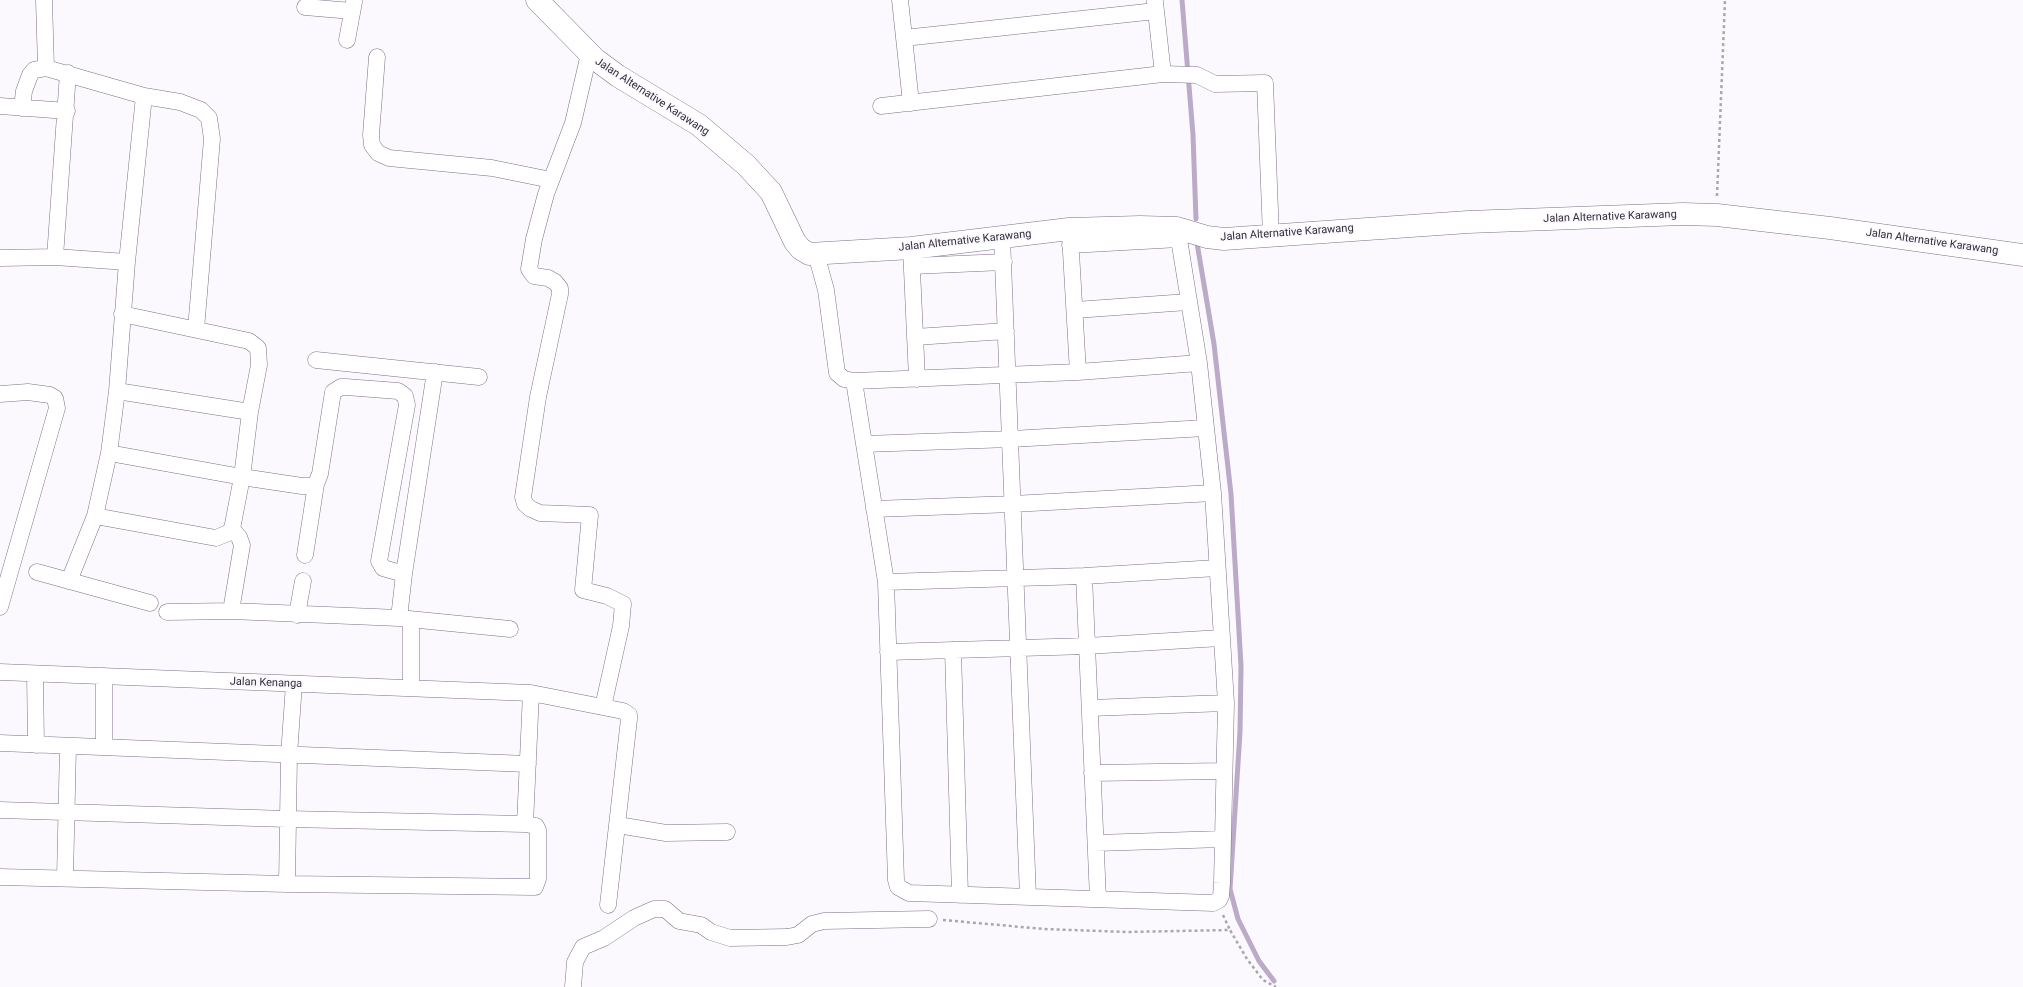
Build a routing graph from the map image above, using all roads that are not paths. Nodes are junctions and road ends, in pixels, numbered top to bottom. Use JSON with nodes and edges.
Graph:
{"nodes":[{"id":1,"x":44,"y":0,"type":"edge"},
{"id":2,"x":537,"y":0,"type":"edge"},
{"id":3,"x":900,"y":0,"type":"edge"},
{"id":4,"x":353,"y":5,"type":"edge"},
{"id":5,"x":1156,"y":6,"type":"edge"},
{"id":6,"x":305,"y":7,"type":"dead end"},
{"id":7,"x":904,"y":38,"type":"junction"},
{"id":8,"x":347,"y":40,"type":"dead end"},
{"id":9,"x":589,"y":54,"type":"junction"},
{"id":10,"x":377,"y":57,"type":"dead end"},
{"id":11,"x":46,"y":68,"type":"junction"},
{"id":12,"x":68,"y":73,"type":"junction"},
{"id":13,"x":1163,"y":74,"type":"junction"},
{"id":14,"x":144,"y":96,"type":"junction"},
{"id":15,"x":911,"y":103,"type":"junction"},
{"id":16,"x":0,"y":106,"type":"edge"},
{"id":17,"x":881,"y":106,"type":"dead end"},
{"id":18,"x":22,"y":108,"type":"junction"},
{"id":19,"x":67,"y":112,"type":"junction"},
{"id":20,"x":551,"y":180,"type":"junction"},
{"id":21,"x":1271,"y":236,"type":"junction"},
{"id":22,"x":1002,"y":237,"type":"junction"},
{"id":23,"x":1070,"y":237,"type":"junction"},
{"id":24,"x":816,"y":254,"type":"junction"},
{"id":25,"x":2023,"y":255,"type":"edge"},
{"id":26,"x":55,"y":257,"type":"junction"},
{"id":27,"x":912,"y":257,"type":"junction"},
{"id":28,"x":1,"y":258,"type":"edge"},
{"id":29,"x":127,"y":262,"type":"junction"},
{"id":30,"x":1004,"y":262,"type":"junction"},
{"id":31,"x":1188,"y":302,"type":"junction"},
{"id":32,"x":1075,"y":310,"type":"junction"},
{"id":33,"x":122,"y":314,"type":"junction"},
{"id":34,"x":196,"y":329,"type":"junction"},
{"id":35,"x":1006,"y":332,"type":"junction"},
{"id":36,"x":915,"y":337,"type":"junction"},
{"id":37,"x":316,"y":360,"type":"dead end"},
{"id":38,"x":1199,"y":363,"type":"junction"},
{"id":39,"x":435,"y":372,"type":"junction"},
{"id":40,"x":1078,"y":372,"type":"junction"},
{"id":41,"x":1008,"y":375,"type":"junction"},
{"id":42,"x":480,"y":377,"type":"dead end"},
{"id":43,"x":917,"y":379,"type":"junction"},
{"id":44,"x":854,"y":381,"type":"junction"},
{"id":45,"x":117,"y":392,"type":"junction"},
{"id":46,"x":0,"y":394,"type":"edge"},
{"id":47,"x":250,"y":412,"type":"junction"},
{"id":48,"x":1206,"y":428,"type":"junction"},
{"id":49,"x":1010,"y":439,"type":"junction"},
{"id":50,"x":864,"y":444,"type":"junction"},
{"id":51,"x":109,"y":453,"type":"junction"},
{"id":52,"x":242,"y":477,"type":"junction"},
{"id":53,"x":316,"y":484,"type":"junction"},
{"id":54,"x":1213,"y":493,"type":"junction"},
{"id":55,"x":1013,"y":504,"type":"junction"},
{"id":56,"x":874,"y":509,"type":"junction"},
{"id":57,"x":95,"y":516,"type":"junction"},
{"id":58,"x":232,"y":529,"type":"junction"},
{"id":59,"x":305,"y":555,"type":"dead end"},
{"id":60,"x":1217,"y":568,"type":"junction"},
{"id":61,"x":37,"y":572,"type":"dead end"},
{"id":62,"x":404,"y":574,"type":"junction"},
{"id":63,"x":1084,"y":576,"type":"junction"},
{"id":64,"x":1016,"y":578,"type":"junction"},
{"id":65,"x":69,"y":581,"type":"junction"},
{"id":66,"x":303,"y":581,"type":"dead end"},
{"id":67,"x":886,"y":582,"type":"junction"},
{"id":68,"x":150,"y":603,"type":"dead end"},
{"id":69,"x":0,"y":607,"type":"edge"},
{"id":70,"x":231,"y":611,"type":"junction"},
{"id":71,"x":167,"y":612,"type":"dead end"},
{"id":72,"x":297,"y":614,"type":"junction"},
{"id":73,"x":405,"y":619,"type":"junction"},
{"id":74,"x":510,"y":629,"type":"dead end"},
{"id":75,"x":1221,"y":638,"type":"junction"},
{"id":76,"x":1087,"y":646,"type":"junction"},
{"id":77,"x":1019,"y":648,"type":"junction"},
{"id":78,"x":953,"y":650,"type":"junction"},
{"id":79,"x":888,"y":652,"type":"junction"},
{"id":80,"x":0,"y":672,"type":"edge"},
{"id":81,"x":35,"y":674,"type":"junction"},
{"id":82,"x":104,"y":676,"type":"junction"},
{"id":83,"x":294,"y":684,"type":"junction"},
{"id":84,"x":411,"y":688,"type":"junction"},
{"id":85,"x":531,"y":693,"type":"junction"},
{"id":86,"x":1226,"y":703,"type":"junction"},
{"id":87,"x":603,"y":707,"type":"junction"},
{"id":88,"x":1090,"y":708,"type":"junction"},
{"id":89,"x":0,"y":743,"type":"edge"},
{"id":90,"x":36,"y":745,"type":"junction"},
{"id":91,"x":68,"y":746,"type":"junction"},
{"id":92,"x":104,"y":747,"type":"junction"},
{"id":93,"x":289,"y":755,"type":"junction"},
{"id":94,"x":528,"y":764,"type":"junction"},
{"id":95,"x":1224,"y":771,"type":"junction"},
{"id":96,"x":1092,"y":773,"type":"junction"},
{"id":97,"x":0,"y":810,"type":"edge"},
{"id":98,"x":66,"y":811,"type":"junction"},
{"id":99,"x":287,"y":819,"type":"junction"},
{"id":100,"x":525,"y":824,"type":"junction"},
{"id":101,"x":618,"y":825,"type":"junction"},
{"id":102,"x":727,"y":832,"type":"dead end"},
{"id":103,"x":1223,"y":839,"type":"junction"},
{"id":104,"x":1096,"y":843,"type":"junction"},
{"id":105,"x":0,"y":877,"type":"edge"},
{"id":106,"x":65,"y":878,"type":"junction"},
{"id":107,"x":287,"y":884,"type":"junction"},
{"id":108,"x":960,"y":895,"type":"junction"},
{"id":109,"x":1028,"y":896,"type":"junction"},
{"id":110,"x":1098,"y":898,"type":"junction"},
{"id":111,"x":608,"y":905,"type":"dead end"},
{"id":112,"x":929,"y":919,"type":"road end"},
{"id":113,"x":573,"y":987,"type":"edge"}],
"edges":[{"from":1,"to":11,"type":"street"},
{"from":2,"to":9,"type":"street","name":"Jalan Alternative Karawang"},
{"from":3,"to":7,"type":"street"},
{"from":4,"to":6,"type":"street"},
{"from":4,"to":8,"type":"street"},
{"from":5,"to":7,"type":"street"},
{"from":5,"to":13,"type":"street"},
{"from":7,"to":15,"type":"street"},
{"from":9,"to":20,"type":"street"},
{"from":9,"to":24,"type":"street","name":"Jalan Alternative Karawang"},
{"from":10,"to":20,"type":"street"},
{"from":11,"to":12,"type":"street"},
{"from":11,"to":18,"type":"street"},
{"from":12,"to":14,"type":"street"},
{"from":12,"to":19,"type":"street"},
{"from":13,"to":15,"type":"street"},
{"from":13,"to":21,"type":"street"},
{"from":14,"to":29,"type":"street"},
{"from":14,"to":34,"type":"street"},
{"from":15,"to":17,"type":"street"},
{"from":16,"to":18,"type":"street"},
{"from":18,"to":19,"type":"street"},
{"from":19,"to":26,"type":"street"},
{"from":20,"to":87,"type":"street"},
{"from":21,"to":23,"type":"street","name":"Jalan Alternative Karawang"},
{"from":21,"to":25,"type":"street","name":"Jalan Alternative Karawang"},
{"from":22,"to":23,"type":"street","name":"Jalan Alternative Karawang"},
{"from":22,"to":27,"type":"street","name":"Jalan Alternative Karawang"},
{"from":22,"to":30,"type":"street"},
{"from":23,"to":31,"type":"street"},
{"from":23,"to":32,"type":"street"},
{"from":24,"to":27,"type":"street","name":"Jalan Alternative Karawang"},
{"from":24,"to":44,"type":"street"},
{"from":26,"to":28,"type":"street"},
{"from":26,"to":29,"type":"street"},
{"from":27,"to":30,"type":"street"},
{"from":27,"to":36,"type":"street"},
{"from":29,"to":33,"type":"street"},
{"from":30,"to":35,"type":"street"},
{"from":31,"to":32,"type":"street"},
{"from":31,"to":38,"type":"street"},
{"from":32,"to":40,"type":"street"},
{"from":33,"to":34,"type":"street"},
{"from":33,"to":45,"type":"street"},
{"from":34,"to":47,"type":"street"},
{"from":35,"to":36,"type":"street"},
{"from":35,"to":41,"type":"street"},
{"from":36,"to":43,"type":"street"},
{"from":37,"to":39,"type":"street"},
{"from":38,"to":40,"type":"street"},
{"from":38,"to":48,"type":"street"},
{"from":39,"to":42,"type":"street"},
{"from":39,"to":62,"type":"street"},
{"from":40,"to":41,"type":"street"},
{"from":41,"to":43,"type":"street"},
{"from":41,"to":49,"type":"street"},
{"from":43,"to":44,"type":"street"},
{"from":44,"to":50,"type":"street"},
{"from":45,"to":47,"type":"street"},
{"from":45,"to":51,"type":"street"},
{"from":46,"to":69,"type":"street"},
{"from":47,"to":52,"type":"street"},
{"from":48,"to":49,"type":"street"},
{"from":48,"to":54,"type":"street"},
{"from":49,"to":50,"type":"street"},
{"from":49,"to":55,"type":"street"},
{"from":50,"to":56,"type":"street"},
{"from":51,"to":52,"type":"street"},
{"from":51,"to":57,"type":"street"},
{"from":52,"to":53,"type":"street"},
{"from":52,"to":58,"type":"street"},
{"from":53,"to":59,"type":"street"},
{"from":53,"to":62,"type":"street"},
{"from":54,"to":55,"type":"street"},
{"from":54,"to":60,"type":"street"},
{"from":55,"to":56,"type":"street"},
{"from":55,"to":64,"type":"street"},
{"from":56,"to":67,"type":"street"},
{"from":57,"to":58,"type":"street"},
{"from":57,"to":65,"type":"street"},
{"from":58,"to":70,"type":"street"},
{"from":60,"to":63,"type":"street"},
{"from":60,"to":75,"type":"street"},
{"from":61,"to":65,"type":"street"},
{"from":62,"to":73,"type":"street"},
{"from":63,"to":64,"type":"street"},
{"from":63,"to":76,"type":"street"},
{"from":64,"to":67,"type":"street"},
{"from":64,"to":77,"type":"street"},
{"from":65,"to":68,"type":"street"},
{"from":66,"to":72,"type":"street"},
{"from":67,"to":79,"type":"street"},
{"from":70,"to":71,"type":"street"},
{"from":70,"to":72,"type":"street"},
{"from":72,"to":73,"type":"street"},
{"from":73,"to":74,"type":"street"},
{"from":73,"to":84,"type":"street"},
{"from":75,"to":76,"type":"street"},
{"from":75,"to":86,"type":"street"},
{"from":76,"to":77,"type":"street"},
{"from":76,"to":88,"type":"street"},
{"from":77,"to":78,"type":"street"},
{"from":77,"to":109,"type":"street"},
{"from":78,"to":79,"type":"street"},
{"from":78,"to":108,"type":"street"},
{"from":79,"to":108,"type":"street"},
{"from":80,"to":81,"type":"street","name":"Jalan Kenanga"},
{"from":81,"to":82,"type":"street","name":"Jalan Kenanga"},
{"from":81,"to":90,"type":"street"},
{"from":82,"to":83,"type":"street","name":"Jalan Kenanga"},
{"from":82,"to":92,"type":"street"},
{"from":83,"to":84,"type":"street","name":"Jalan Kenanga"},
{"from":83,"to":93,"type":"street"},
{"from":84,"to":85,"type":"street","name":"Jalan Kenanga"},
{"from":85,"to":87,"type":"street","name":"Jalan Kenanga"},
{"from":85,"to":94,"type":"street"},
{"from":86,"to":88,"type":"street"},
{"from":86,"to":95,"type":"street"},
{"from":87,"to":101,"type":"street","name":"Jalan Kenanga"},
{"from":88,"to":96,"type":"street"},
{"from":89,"to":90,"type":"street"},
{"from":90,"to":91,"type":"street"},
{"from":91,"to":92,"type":"street"},
{"from":91,"to":98,"type":"street"},
{"from":92,"to":93,"type":"street"},
{"from":93,"to":94,"type":"street"},
{"from":93,"to":99,"type":"street"},
{"from":94,"to":100,"type":"street"},
{"from":95,"to":96,"type":"street"},
{"from":95,"to":103,"type":"street"},
{"from":96,"to":104,"type":"street"},
{"from":97,"to":98,"type":"street"},
{"from":98,"to":99,"type":"street"},
{"from":98,"to":106,"type":"street"},
{"from":99,"to":100,"type":"street"},
{"from":99,"to":107,"type":"street"},
{"from":100,"to":107,"type":"street"},
{"from":101,"to":102,"type":"street"},
{"from":101,"to":111,"type":"street"},
{"from":103,"to":104,"type":"street"},
{"from":103,"to":110,"type":"street"},
{"from":104,"to":110,"type":"street"},
{"from":105,"to":106,"type":"street"},
{"from":106,"to":107,"type":"street"},
{"from":108,"to":109,"type":"street"},
{"from":109,"to":110,"type":"street"},
{"from":112,"to":113,"type":"street"}]}
